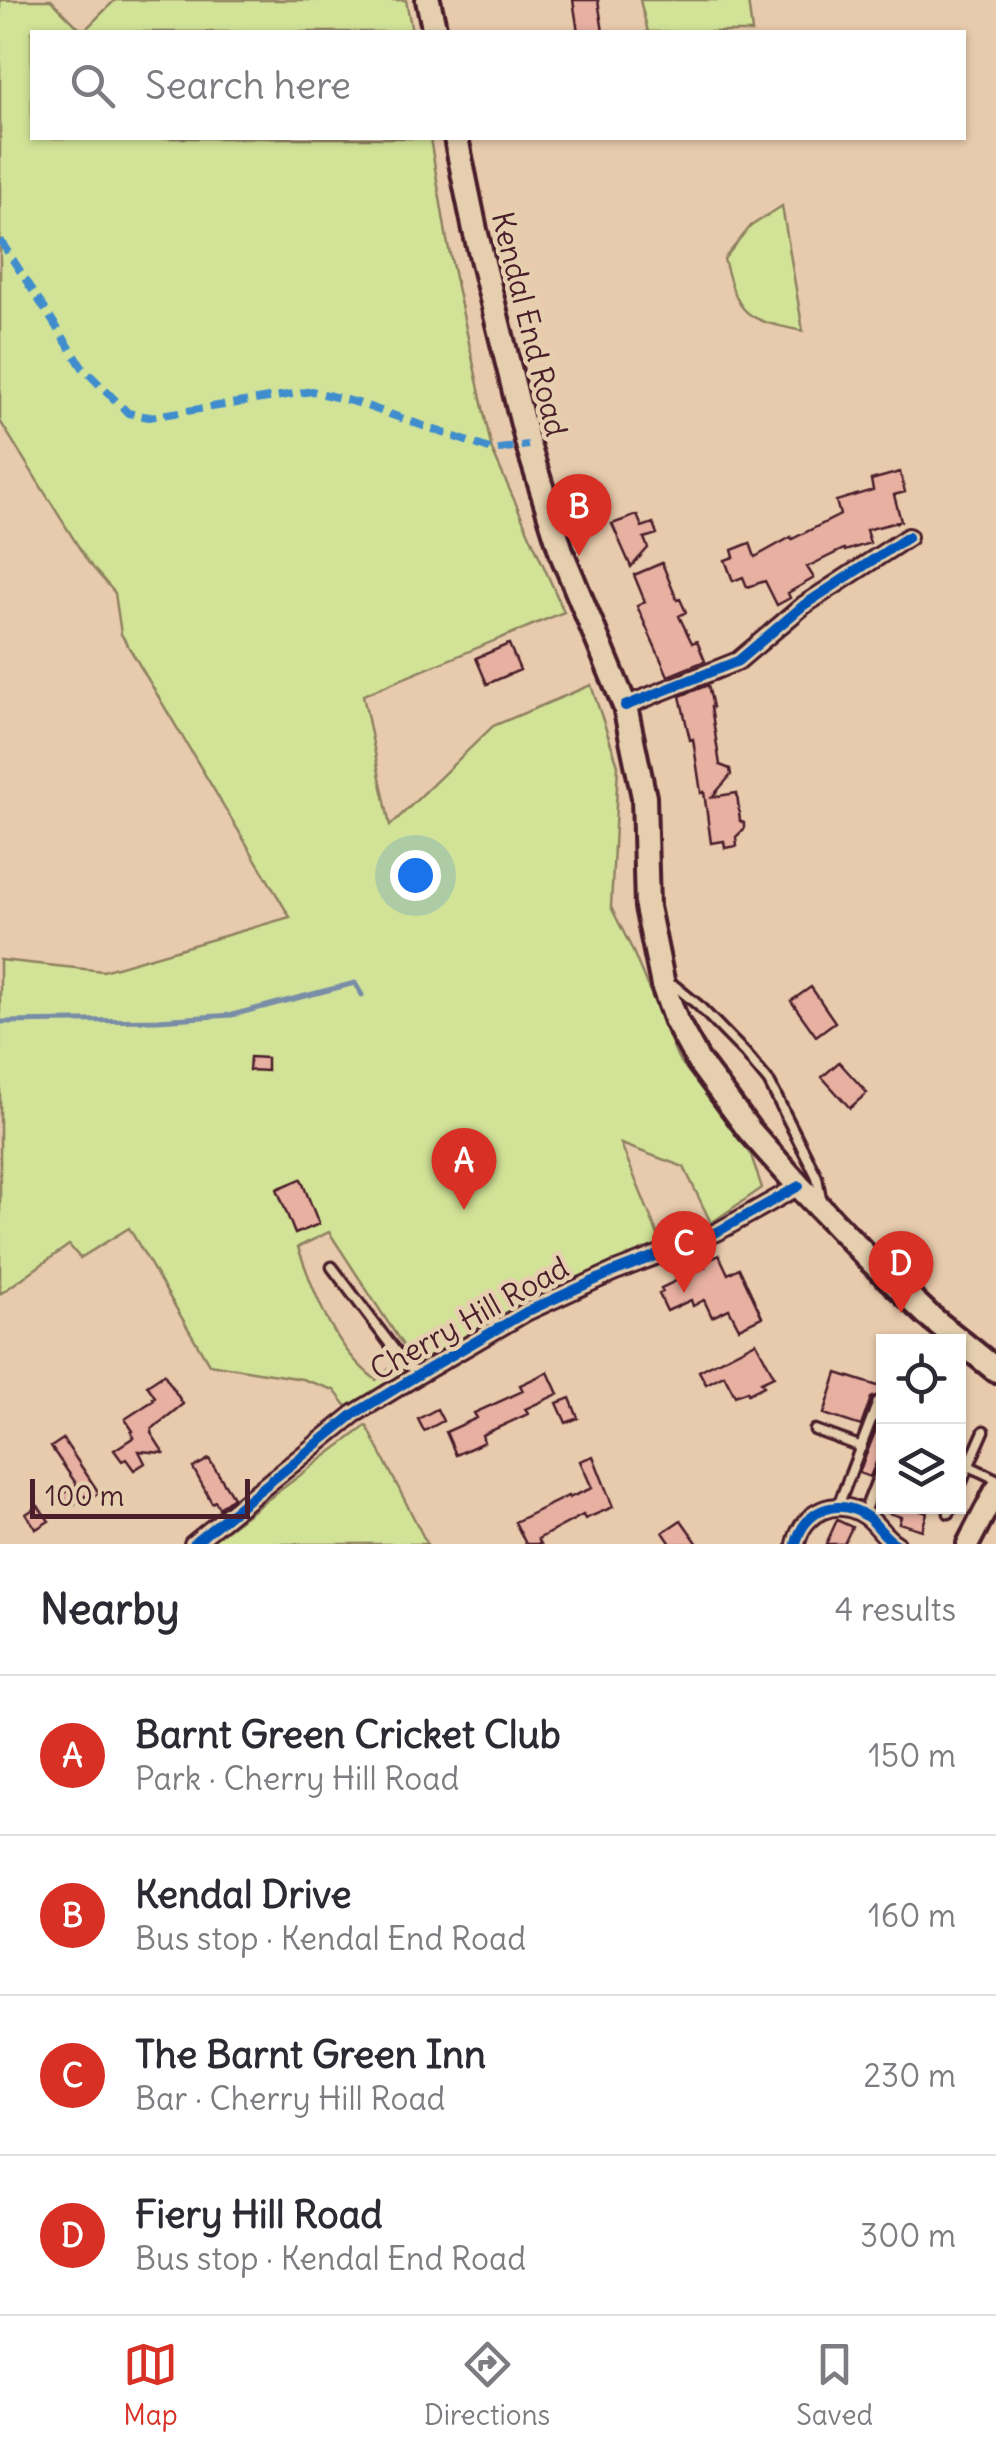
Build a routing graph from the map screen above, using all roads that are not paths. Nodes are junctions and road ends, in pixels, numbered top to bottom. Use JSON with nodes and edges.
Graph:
{"nodes":[{"id":1,"x":428,"y":0,"type":"edge"},
{"id":2,"x":435,"y":30,"type":"edge"},
{"id":3,"x":456,"y":140,"type":"edge"},
{"id":4,"x":908,"y":537,"type":"dead end"},
{"id":5,"x":626,"y":706,"type":"junction"},
{"id":6,"x":663,"y":986,"type":"junction"},
{"id":7,"x":799,"y":1186,"type":"junction"},
{"id":8,"x":823,"y":1210,"type":"junction"},
{"id":9,"x":332,"y":1268,"type":"dead end"},
{"id":10,"x":996,"y":1370,"type":"edge"},
{"id":11,"x":418,"y":1375,"type":"junction"},
{"id":12,"x":876,"y":1408,"type":"edge"},
{"id":13,"x":814,"y":1430,"type":"dead end"},
{"id":14,"x":984,"y":1432,"type":"dead end"},
{"id":15,"x":862,"y":1448,"type":"junction"},
{"id":16,"x":969,"y":1466,"type":"junction"},
{"id":17,"x":966,"y":1473,"type":"edge"},
{"id":18,"x":996,"y":1479,"type":"edge"},
{"id":19,"x":876,"y":1482,"type":"edge"},
{"id":20,"x":996,"y":1490,"type":"edge"},
{"id":21,"x":838,"y":1506,"type":"junction"},
{"id":22,"x":863,"y":1515,"type":"junction"},
{"id":23,"x":203,"y":1541,"type":"edge"},
{"id":24,"x":796,"y":1544,"type":"edge"},
{"id":25,"x":896,"y":1544,"type":"edge"},
{"id":26,"x":968,"y":1544,"type":"edge"}],
"edges":[{"from":1,"to":2,"type":"main road"},
{"from":3,"to":5,"type":"main road","name":"Kendal End Road"},
{"from":4,"to":5,"type":"street"},
{"from":5,"to":6,"type":"main road","name":"Kendal End Road"},
{"from":6,"to":7,"type":"main road","name":"Kendal End Road"},
{"from":6,"to":8,"type":"lane","name":"Kendal End Road"},
{"from":7,"to":8,"type":"main road","name":"Kendal End Road"},
{"from":7,"to":11,"type":"street","name":"Cherry Hill Road"},
{"from":8,"to":10,"type":"main road","name":"Kendal End Road"},
{"from":9,"to":11,"type":"lane"},
{"from":11,"to":23,"type":"street","name":"Cherry Hill Road"},
{"from":12,"to":15,"type":"lane"},
{"from":13,"to":15,"type":"lane"},
{"from":14,"to":16,"type":"lane"},
{"from":15,"to":21,"type":"lane"},
{"from":16,"to":17,"type":"lane"},
{"from":16,"to":18,"type":"lane"},
{"from":19,"to":22,"type":"lane"},
{"from":20,"to":26,"type":"street"},
{"from":21,"to":22,"type":"street"},
{"from":21,"to":24,"type":"street"},
{"from":22,"to":25,"type":"street"}]}
